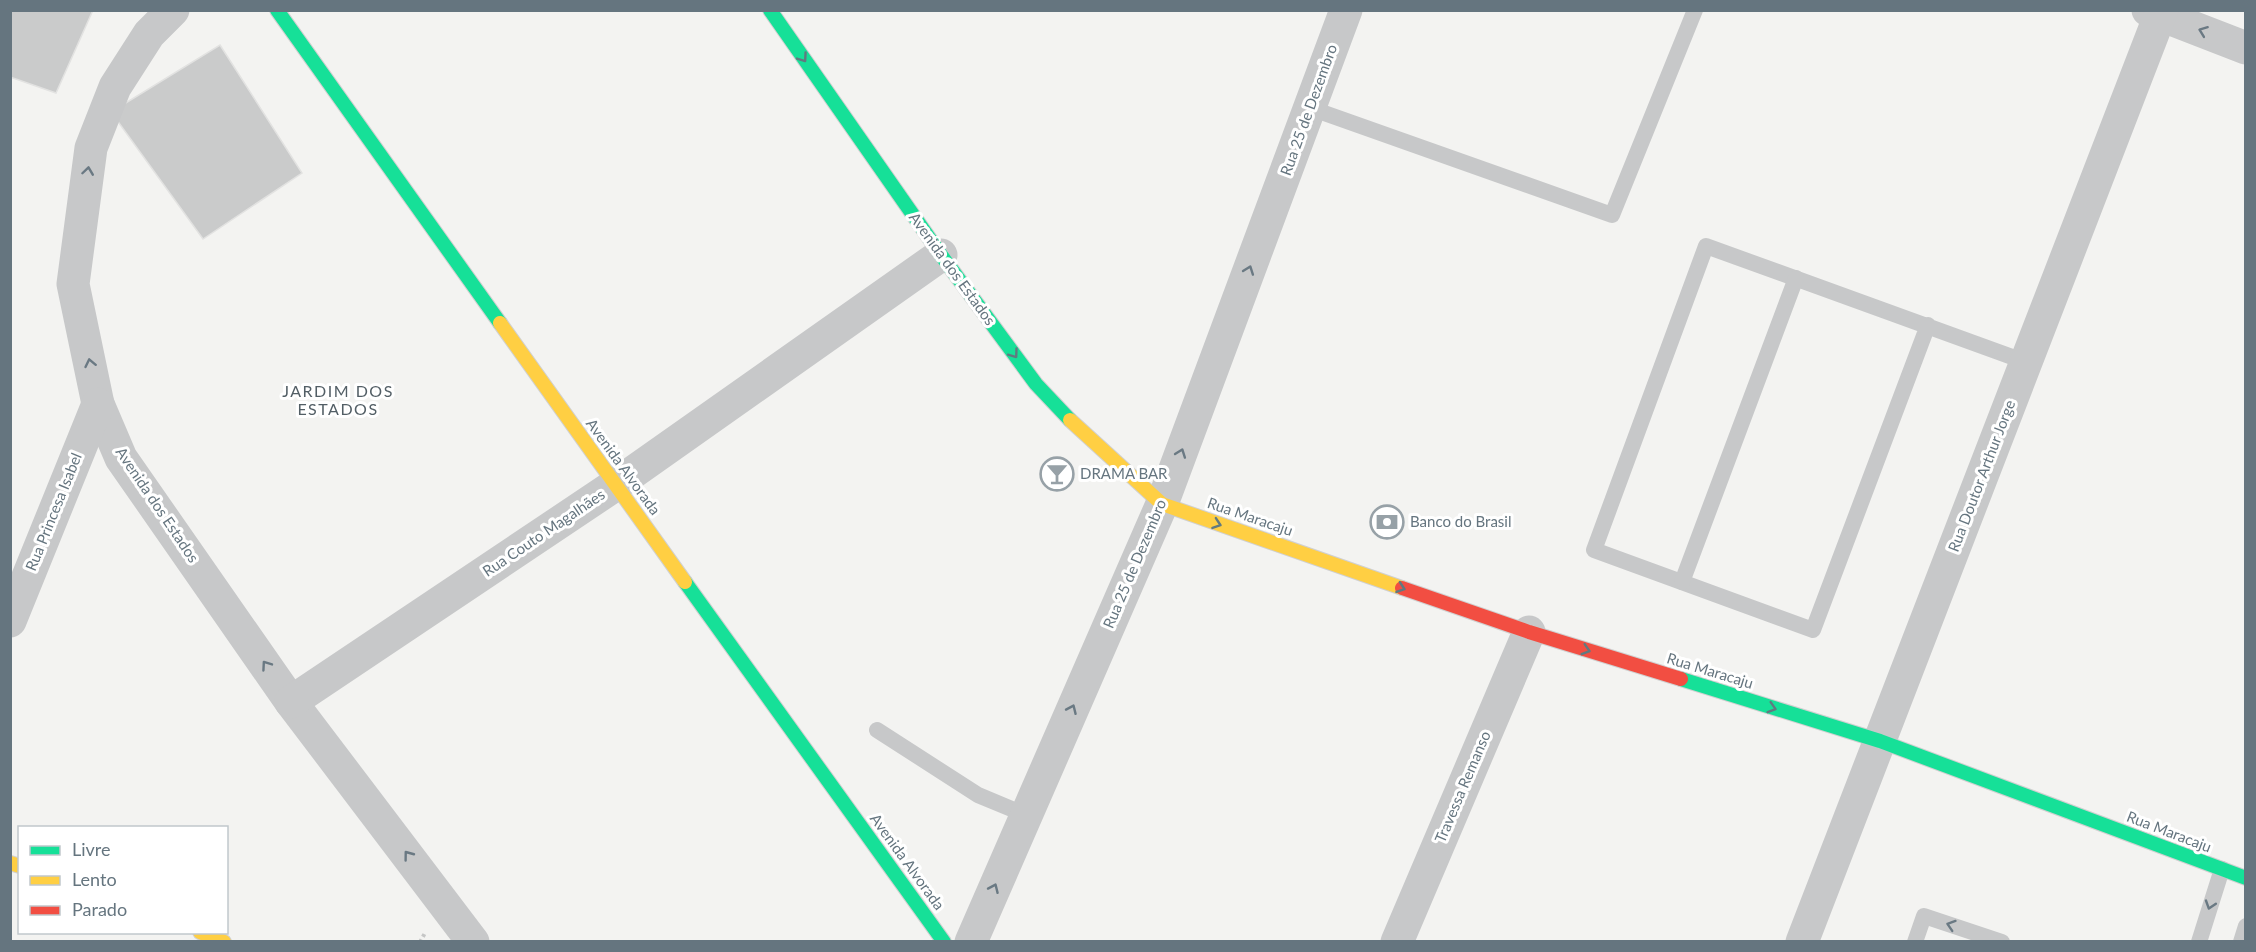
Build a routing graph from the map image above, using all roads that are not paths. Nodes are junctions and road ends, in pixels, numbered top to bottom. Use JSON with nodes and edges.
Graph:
{"nodes":[{"id":1,"x":173,"y":10,"type":"edge"},
{"id":2,"x":277,"y":10,"type":"edge"},
{"id":3,"x":770,"y":10,"type":"edge"},
{"id":4,"x":1346,"y":10,"type":"edge"},
{"id":5,"x":1695,"y":10,"type":"edge"},
{"id":6,"x":2157,"y":12,"type":"edge"},
{"id":7,"x":2246,"y":48,"type":"edge"},
{"id":8,"x":1310,"y":108,"type":"junction"},
{"id":9,"x":941,"y":255,"type":"junction"},
{"id":10,"x":1797,"y":278,"type":"junction"},
{"id":11,"x":1928,"y":325,"type":"junction"},
{"id":12,"x":2026,"y":362,"type":"junction"},
{"id":13,"x":98,"y":404,"type":"junction"},
{"id":14,"x":615,"y":485,"type":"junction"},
{"id":15,"x":1162,"y":504,"type":"junction"},
{"id":16,"x":1682,"y":582,"type":"junction"},
{"id":17,"x":10,"y":621,"type":"edge"},
{"id":18,"x":1529,"y":632,"type":"junction"},
{"id":19,"x":291,"y":702,"type":"junction"},
{"id":20,"x":877,"y":730,"type":"dead end"},
{"id":21,"x":1880,"y":741,"type":"junction"},
{"id":22,"x":1026,"y":815,"type":"junction"},
{"id":23,"x":2222,"y":870,"type":"junction"},
{"id":24,"x":2246,"y":878,"type":"edge"},
{"id":25,"x":2246,"y":926,"type":"edge"},
{"id":26,"x":473,"y":942,"type":"edge"},
{"id":27,"x":944,"y":942,"type":"edge"},
{"id":28,"x":970,"y":942,"type":"edge"},
{"id":29,"x":1397,"y":942,"type":"edge"},
{"id":30,"x":1802,"y":942,"type":"edge"},
{"id":31,"x":1915,"y":942,"type":"edge"},
{"id":32,"x":2002,"y":942,"type":"edge"},
{"id":33,"x":2199,"y":942,"type":"edge"},
{"id":34,"x":2241,"y":942,"type":"edge"}],
"edges":[{"from":13,"to":1,"type":"street","name":"Avenida dos Estados","one_way":true},
{"from":2,"to":14,"type":"street","name":"Avenida Alvorada"},
{"from":3,"to":9,"type":"street","name":"Avenida dos Estados","one_way":true},
{"from":4,"to":8,"type":"street","name":"Rua 25 de Dezembro"},
{"from":5,"to":8,"type":"lane"},
{"from":7,"to":6,"type":"street","one_way":true},
{"from":6,"to":12,"type":"street","name":"Rua Doutor Arthur Jorge"},
{"from":15,"to":8,"type":"street","name":"Rua 25 de Dezembro","one_way":true},
{"from":9,"to":14,"type":"street","name":"Rua Couto Magalhães"},
{"from":9,"to":15,"type":"street","name":"Avenida dos Estados","one_way":true},
{"from":10,"to":11,"type":"lane"},
{"from":10,"to":16,"type":"lane"},
{"from":10,"to":16,"type":"lane"},
{"from":11,"to":12,"type":"lane"},
{"from":11,"to":16,"type":"lane"},
{"from":12,"to":21,"type":"street","name":"Rua Doutor Arthur Jorge"},
{"from":13,"to":17,"type":"street","name":"Rua Princesa Isabel"},
{"from":19,"to":13,"type":"street","name":"Avenida dos Estados","one_way":true},
{"from":14,"to":19,"type":"street","name":"Rua Couto Magalhães"},
{"from":14,"to":27,"type":"street","name":"Avenida Alvorada"},
{"from":15,"to":18,"type":"street","name":"Rua Maracaju","one_way":true},
{"from":22,"to":15,"type":"street","name":"Rua 25 de Dezembro","one_way":true},
{"from":18,"to":21,"type":"street","name":"Rua Maracaju","one_way":true},
{"from":18,"to":29,"type":"street","name":"Travessa Remanso"},
{"from":26,"to":19,"type":"street","name":"Avenida dos Estados","one_way":true},
{"from":20,"to":22,"type":"lane"},
{"from":21,"to":23,"type":"street","name":"Rua Maracaju"},
{"from":21,"to":30,"type":"street","name":"Rua Doutor Arthur Jorge"},
{"from":28,"to":22,"type":"street","name":"Rua 25 de Dezembro","one_way":true},
{"from":23,"to":24,"type":"street","name":"Rua Maracaju"},
{"from":23,"to":33,"type":"lane","one_way":true},
{"from":25,"to":34,"type":"lane"},
{"from":32,"to":31,"type":"lane","one_way":true}]}
